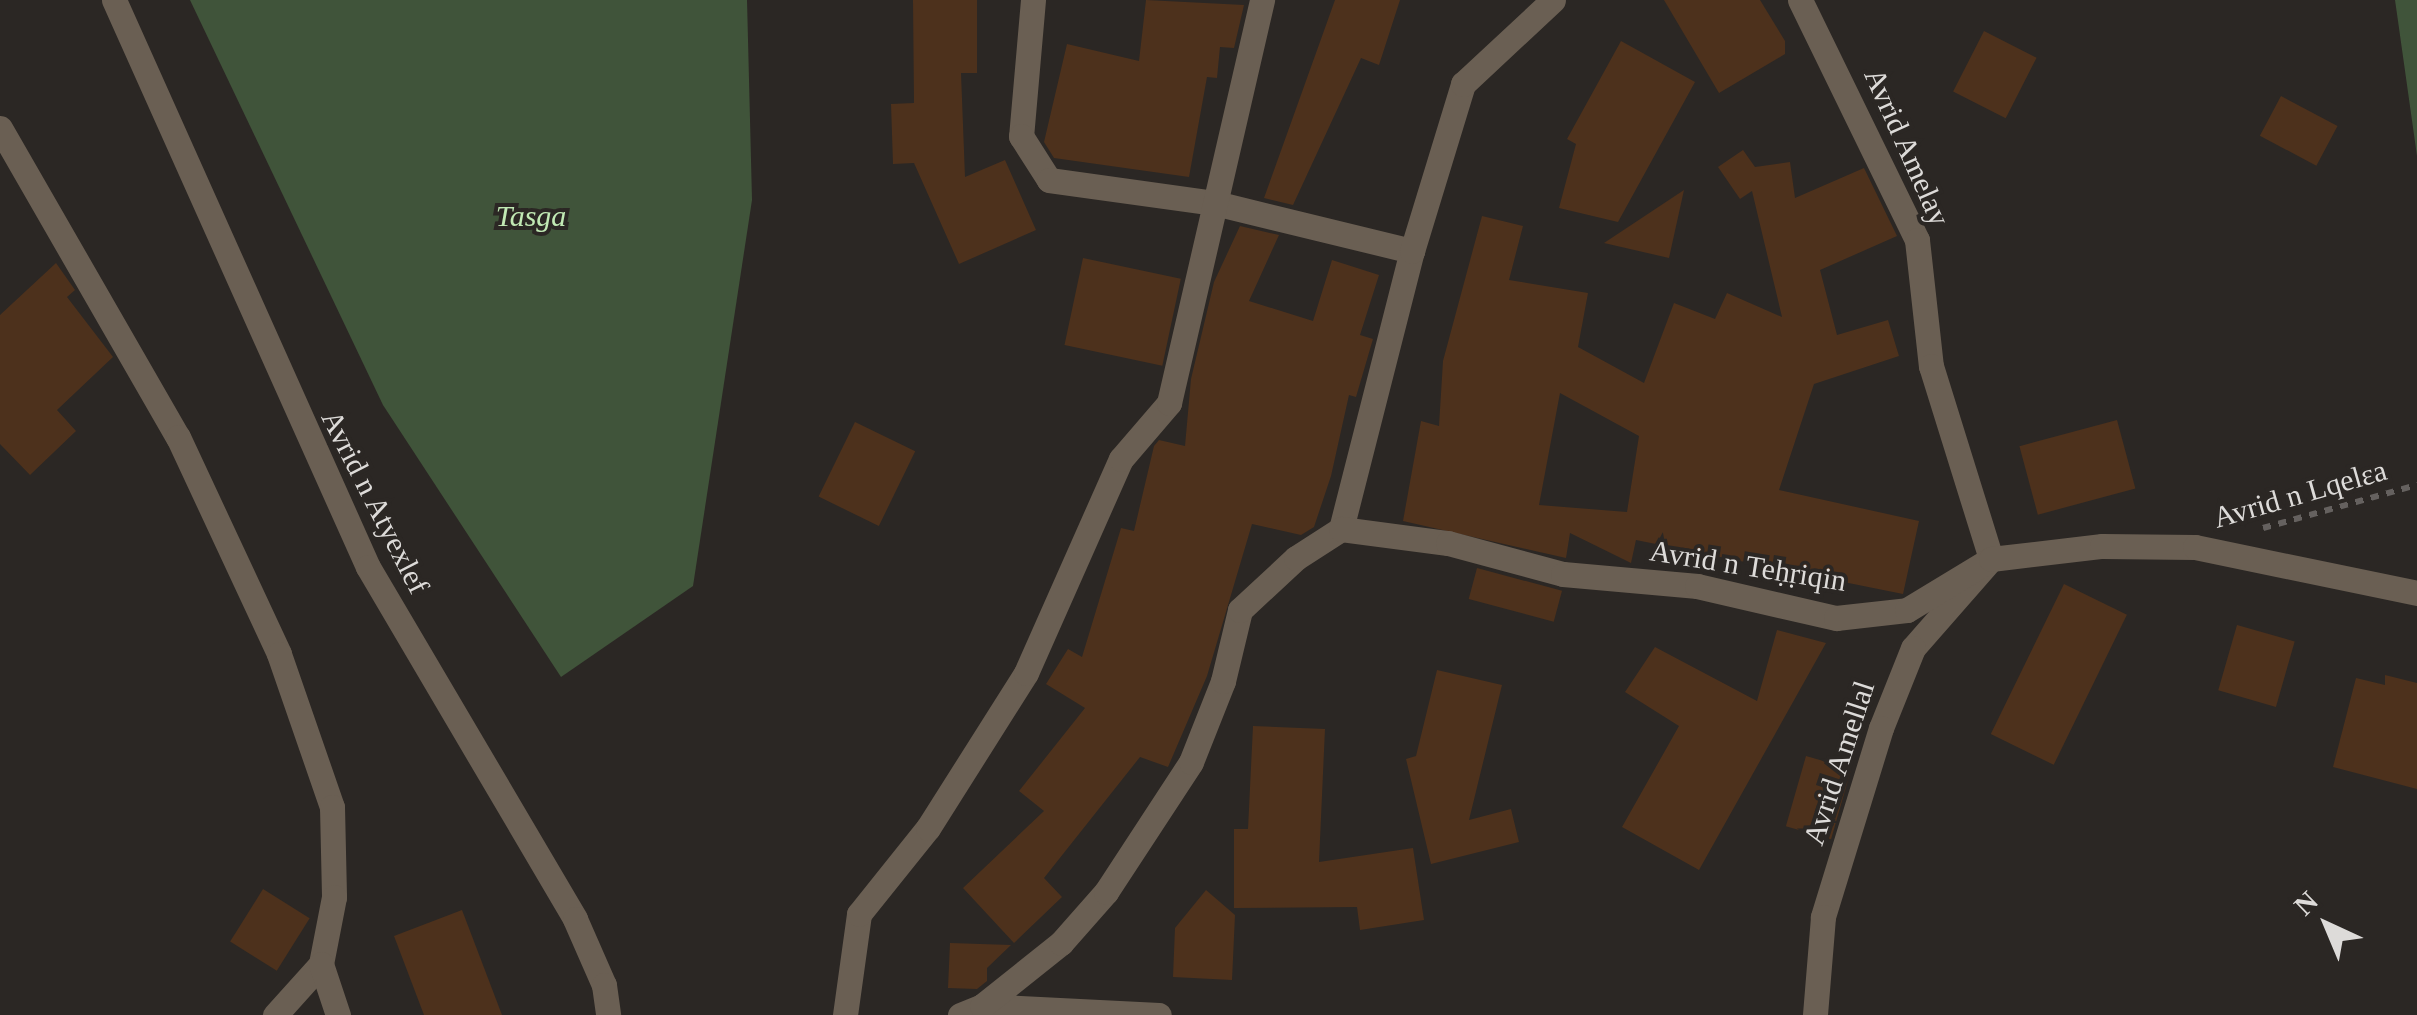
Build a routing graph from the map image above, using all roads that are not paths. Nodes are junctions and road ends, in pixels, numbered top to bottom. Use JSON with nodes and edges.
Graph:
{"nodes":[{"id":1,"x":114,"y":0,"type":"edge"},
{"id":2,"x":1033,"y":0,"type":"edge"},
{"id":3,"x":1262,"y":0,"type":"edge"},
{"id":4,"x":1553,"y":0,"type":"edge"},
{"id":5,"x":1800,"y":0,"type":"edge"},
{"id":6,"x":0,"y":128,"type":"edge"},
{"id":7,"x":1215,"y":203,"type":"junction"},
{"id":8,"x":1412,"y":252,"type":"junction"},
{"id":9,"x":1342,"y":528,"type":"junction"},
{"id":10,"x":1991,"y":559,"type":"junction"},
{"id":11,"x":2417,"y":593,"type":"edge"},
{"id":12,"x":321,"y":964,"type":"junction"},
{"id":13,"x":971,"y":1010,"type":"edge"},
{"id":14,"x":275,"y":1015,"type":"edge"},
{"id":15,"x":338,"y":1015,"type":"edge"},
{"id":16,"x":608,"y":1015,"type":"edge"},
{"id":17,"x":845,"y":1015,"type":"edge"},
{"id":18,"x":1158,"y":1015,"type":"edge"},
{"id":19,"x":1815,"y":1015,"type":"edge"}],
"edges":[{"from":1,"to":16,"type":"street","name":"Avrid n Atyexlef"},
{"from":2,"to":7,"type":"street"},
{"from":3,"to":7,"type":"street"},
{"from":4,"to":8,"type":"street"},
{"from":5,"to":10,"type":"street","name":"Avrid Amelay"},
{"from":6,"to":12,"type":"street"},
{"from":7,"to":8,"type":"street"},
{"from":7,"to":17,"type":"street"},
{"from":8,"to":9,"type":"street"},
{"from":9,"to":10,"type":"street","name":"Avrid n Teḥṛiqin"},
{"from":9,"to":13,"type":"street"},
{"from":10,"to":11,"type":"street","name":"Avrid n Teḥṛiqin"},
{"from":10,"to":19,"type":"street","name":"Avrid Amellal"},
{"from":12,"to":14,"type":"street"},
{"from":12,"to":15,"type":"street"},
{"from":13,"to":18,"type":"street"}]}
